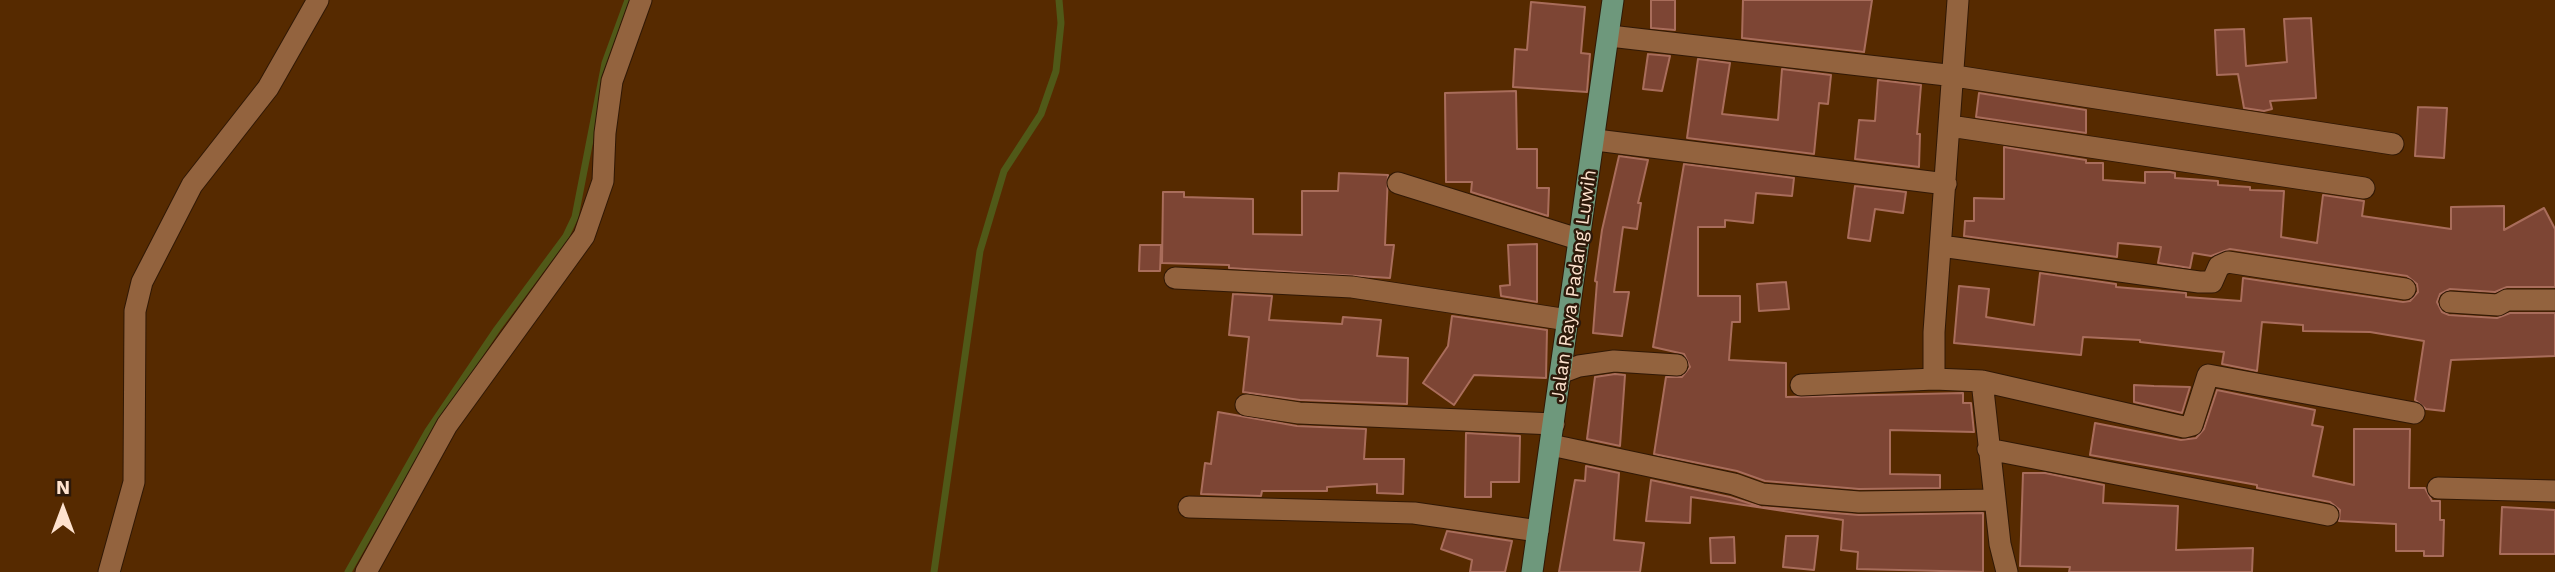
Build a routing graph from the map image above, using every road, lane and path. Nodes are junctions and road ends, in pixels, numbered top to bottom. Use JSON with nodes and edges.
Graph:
{"nodes":[{"id":1,"x":318,"y":0,"type":"edge"},
{"id":2,"x":641,"y":0,"type":"edge"},
{"id":3,"x":1613,"y":0,"type":"edge"},
{"id":4,"x":1958,"y":0,"type":"edge"},
{"id":5,"x":1610,"y":36,"type":"junction"},
{"id":6,"x":1955,"y":76,"type":"junction"},
{"id":7,"x":1950,"y":126,"type":"junction"},
{"id":8,"x":1596,"y":141,"type":"junction"},
{"id":9,"x":2393,"y":144,"type":"dead end"},
{"id":10,"x":1398,"y":183,"type":"dead end"},
{"id":11,"x":1946,"y":184,"type":"junction"},
{"id":12,"x":2364,"y":188,"type":"dead end"},
{"id":13,"x":1578,"y":239,"type":"junction"},
{"id":14,"x":1941,"y":246,"type":"junction"},
{"id":15,"x":1175,"y":278,"type":"dead end"},
{"id":16,"x":2405,"y":289,"type":"dead end"},
{"id":17,"x":2555,"y":300,"type":"edge"},
{"id":18,"x":2450,"y":303,"type":"dead end"},
{"id":19,"x":1568,"y":320,"type":"junction"},
{"id":20,"x":1678,"y":365,"type":"dead end"},
{"id":21,"x":1563,"y":372,"type":"junction"},
{"id":22,"x":1934,"y":379,"type":"junction"},
{"id":23,"x":1982,"y":381,"type":"junction"},
{"id":24,"x":1801,"y":384,"type":"dead end"},
{"id":25,"x":1246,"y":405,"type":"dead end"},
{"id":26,"x":2414,"y":413,"type":"dead end"},
{"id":27,"x":1552,"y":435,"type":"junction"},
{"id":28,"x":1988,"y":449,"type":"junction"},
{"id":29,"x":2438,"y":488,"type":"dead end"},
{"id":30,"x":2555,"y":491,"type":"edge"},
{"id":31,"x":1994,"y":500,"type":"junction"},
{"id":32,"x":1189,"y":507,"type":"dead end"},
{"id":33,"x":2328,"y":515,"type":"dead end"},
{"id":34,"x":1538,"y":531,"type":"junction"},
{"id":35,"x":109,"y":572,"type":"edge"},
{"id":36,"x":366,"y":572,"type":"edge"},
{"id":37,"x":1532,"y":572,"type":"edge"},
{"id":38,"x":2007,"y":572,"type":"edge"}],
"edges":[{"from":1,"to":35,"type":"street"},
{"from":2,"to":36,"type":"street"},
{"from":3,"to":5,"type":"main road","name":"Jalan Raya Padang Luwih"},
{"from":4,"to":6,"type":"street"},
{"from":5,"to":6,"type":"street"},
{"from":5,"to":8,"type":"main road","name":"Jalan Raya Padang Luwih"},
{"from":6,"to":7,"type":"street"},
{"from":6,"to":9,"type":"street"},
{"from":7,"to":11,"type":"street"},
{"from":7,"to":12,"type":"street"},
{"from":8,"to":11,"type":"street"},
{"from":8,"to":13,"type":"main road","name":"Jalan Raya Padang Luwih"},
{"from":10,"to":13,"type":"street"},
{"from":11,"to":14,"type":"street"},
{"from":13,"to":19,"type":"main road","name":"Jalan Raya Padang Luwih"},
{"from":14,"to":16,"type":"street"},
{"from":14,"to":22,"type":"street"},
{"from":15,"to":19,"type":"street"},
{"from":17,"to":18,"type":"street"},
{"from":19,"to":21,"type":"main road","name":"Jalan Raya Padang Luwih"},
{"from":20,"to":21,"type":"street"},
{"from":21,"to":27,"type":"main road","name":"Jalan Raya Padang Luwih"},
{"from":22,"to":23,"type":"street"},
{"from":22,"to":24,"type":"street"},
{"from":23,"to":26,"type":"street"},
{"from":23,"to":28,"type":"street"},
{"from":25,"to":27,"type":"street"},
{"from":27,"to":31,"type":"street"},
{"from":27,"to":34,"type":"main road","name":"Jalan Raya Padang Luwih"},
{"from":28,"to":31,"type":"street"},
{"from":28,"to":33,"type":"street"},
{"from":29,"to":30,"type":"street"},
{"from":31,"to":38,"type":"street"},
{"from":32,"to":34,"type":"street"},
{"from":34,"to":37,"type":"main road","name":"Jalan Raya Padang Luwih"}]}
